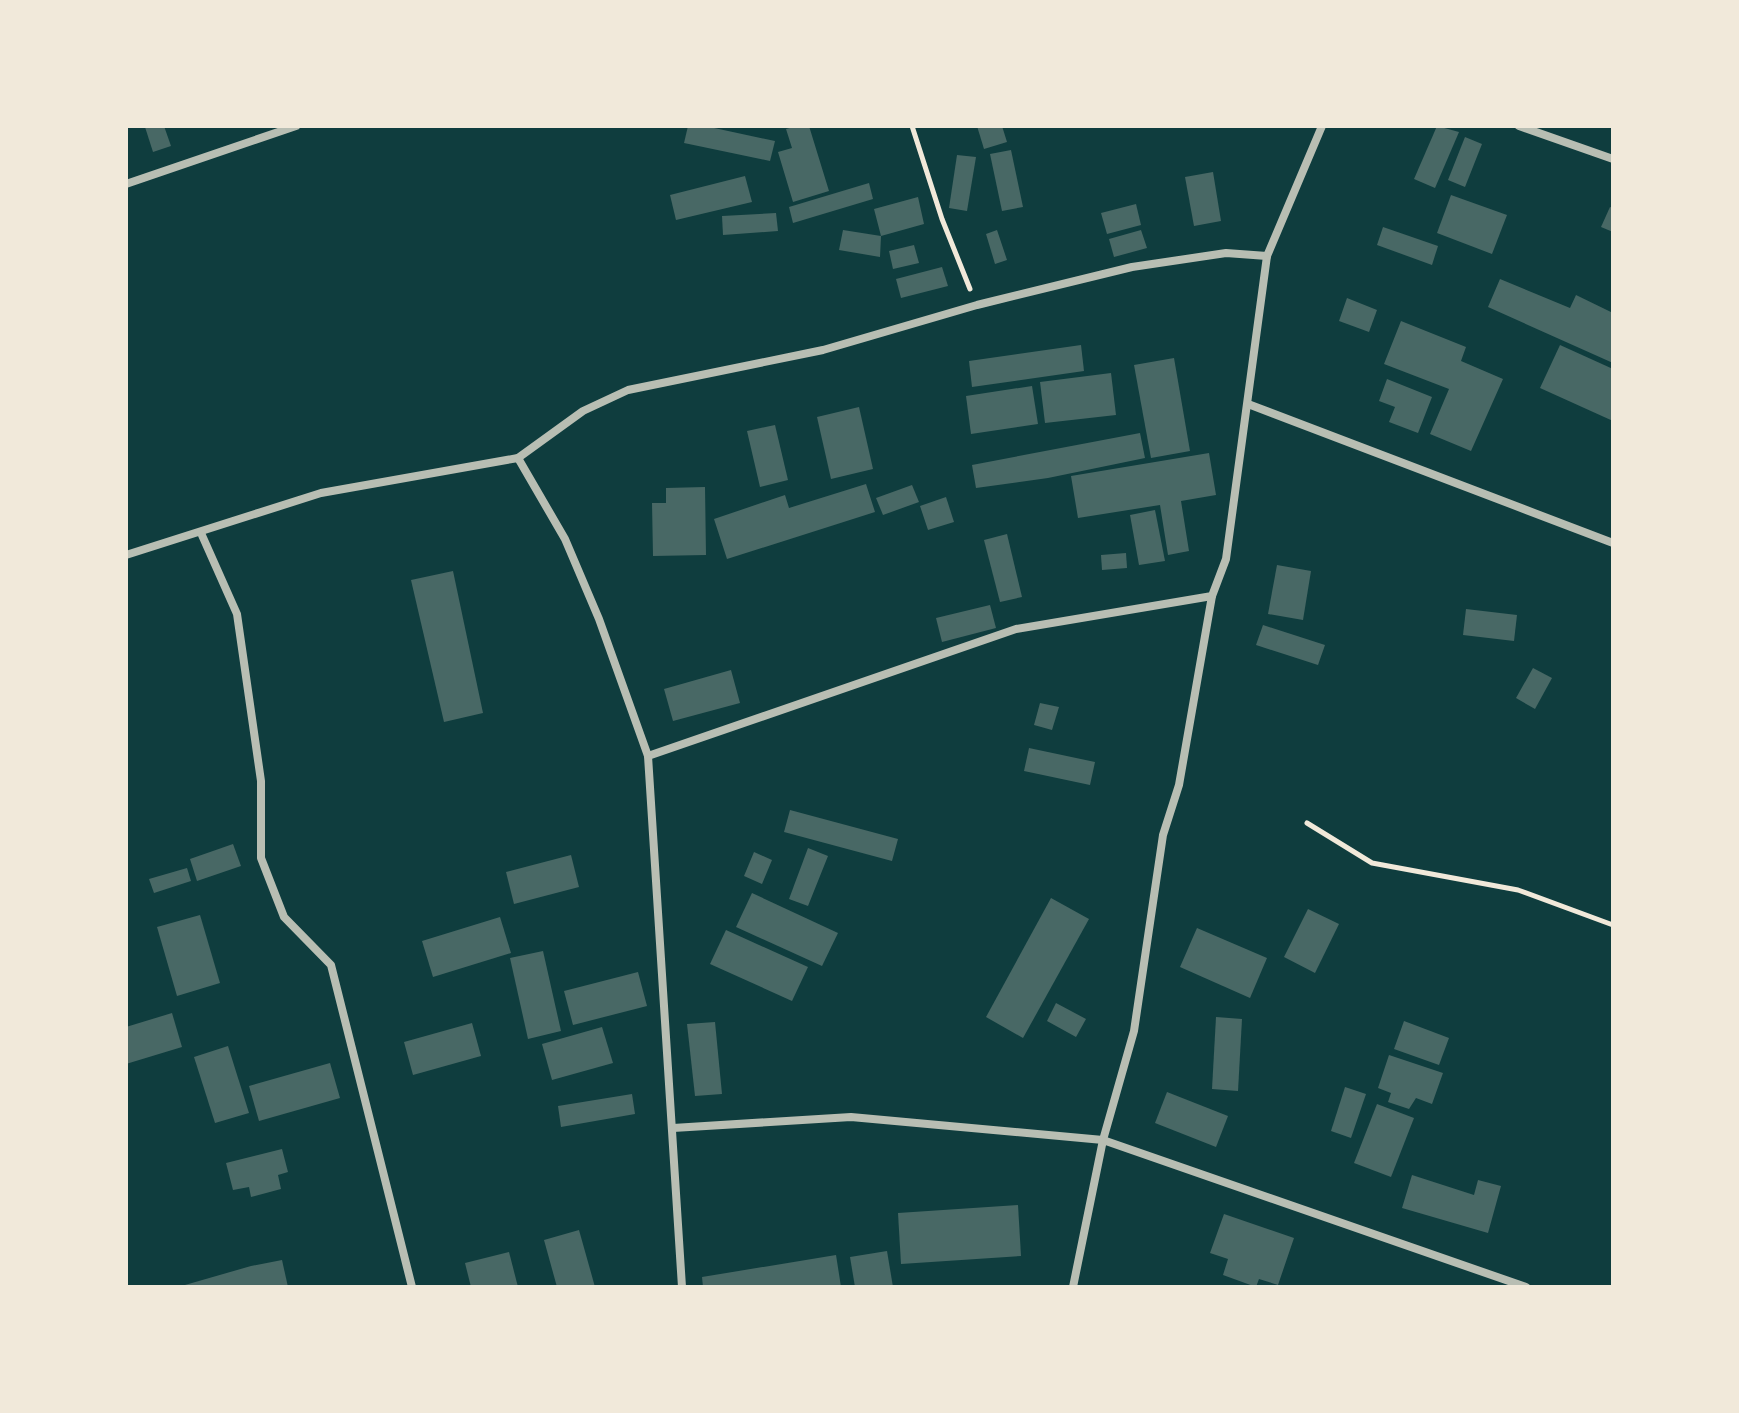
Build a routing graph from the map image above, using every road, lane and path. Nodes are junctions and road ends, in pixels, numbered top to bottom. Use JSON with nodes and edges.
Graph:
{"nodes":[{"id":1,"x":296,"y":126,"type":"edge"},
{"id":2,"x":912,"y":126,"type":"edge"},
{"id":3,"x":1322,"y":126,"type":"edge"},
{"id":4,"x":1519,"y":126,"type":"edge"},
{"id":5,"x":1613,"y":159,"type":"edge"},
{"id":6,"x":126,"y":184,"type":"edge"},
{"id":7,"x":1267,"y":256,"type":"junction"},
{"id":8,"x":977,"y":305,"type":"junction"},
{"id":9,"x":1248,"y":404,"type":"junction"},
{"id":10,"x":518,"y":458,"type":"junction"},
{"id":11,"x":201,"y":533,"type":"junction"},
{"id":12,"x":1613,"y":543,"type":"edge"},
{"id":13,"x":126,"y":555,"type":"edge"},
{"id":14,"x":1212,"y":596,"type":"junction"},
{"id":15,"x":648,"y":756,"type":"junction"},
{"id":16,"x":1307,"y":823,"type":"dead end"},
{"id":17,"x":1613,"y":925,"type":"edge"},
{"id":18,"x":673,"y":1128,"type":"junction"},
{"id":19,"x":1103,"y":1140,"type":"junction"},
{"id":20,"x":412,"y":1287,"type":"edge"},
{"id":21,"x":682,"y":1287,"type":"edge"},
{"id":22,"x":1073,"y":1287,"type":"edge"},
{"id":23,"x":1526,"y":1287,"type":"edge"}],
"edges":[{"from":1,"to":6,"type":"street"},
{"from":2,"to":8,"type":"path"},
{"from":3,"to":7,"type":"street"},
{"from":4,"to":5,"type":"street"},
{"from":7,"to":8,"type":"street"},
{"from":7,"to":9,"type":"street"},
{"from":8,"to":10,"type":"street"},
{"from":9,"to":12,"type":"street"},
{"from":9,"to":14,"type":"street"},
{"from":10,"to":11,"type":"street"},
{"from":10,"to":15,"type":"street"},
{"from":11,"to":13,"type":"street"},
{"from":11,"to":20,"type":"street"},
{"from":14,"to":15,"type":"street"},
{"from":14,"to":19,"type":"street"},
{"from":15,"to":18,"type":"street"},
{"from":16,"to":17,"type":"path"},
{"from":18,"to":19,"type":"street"},
{"from":18,"to":21,"type":"street"},
{"from":19,"to":22,"type":"street"},
{"from":19,"to":23,"type":"street"}]}
